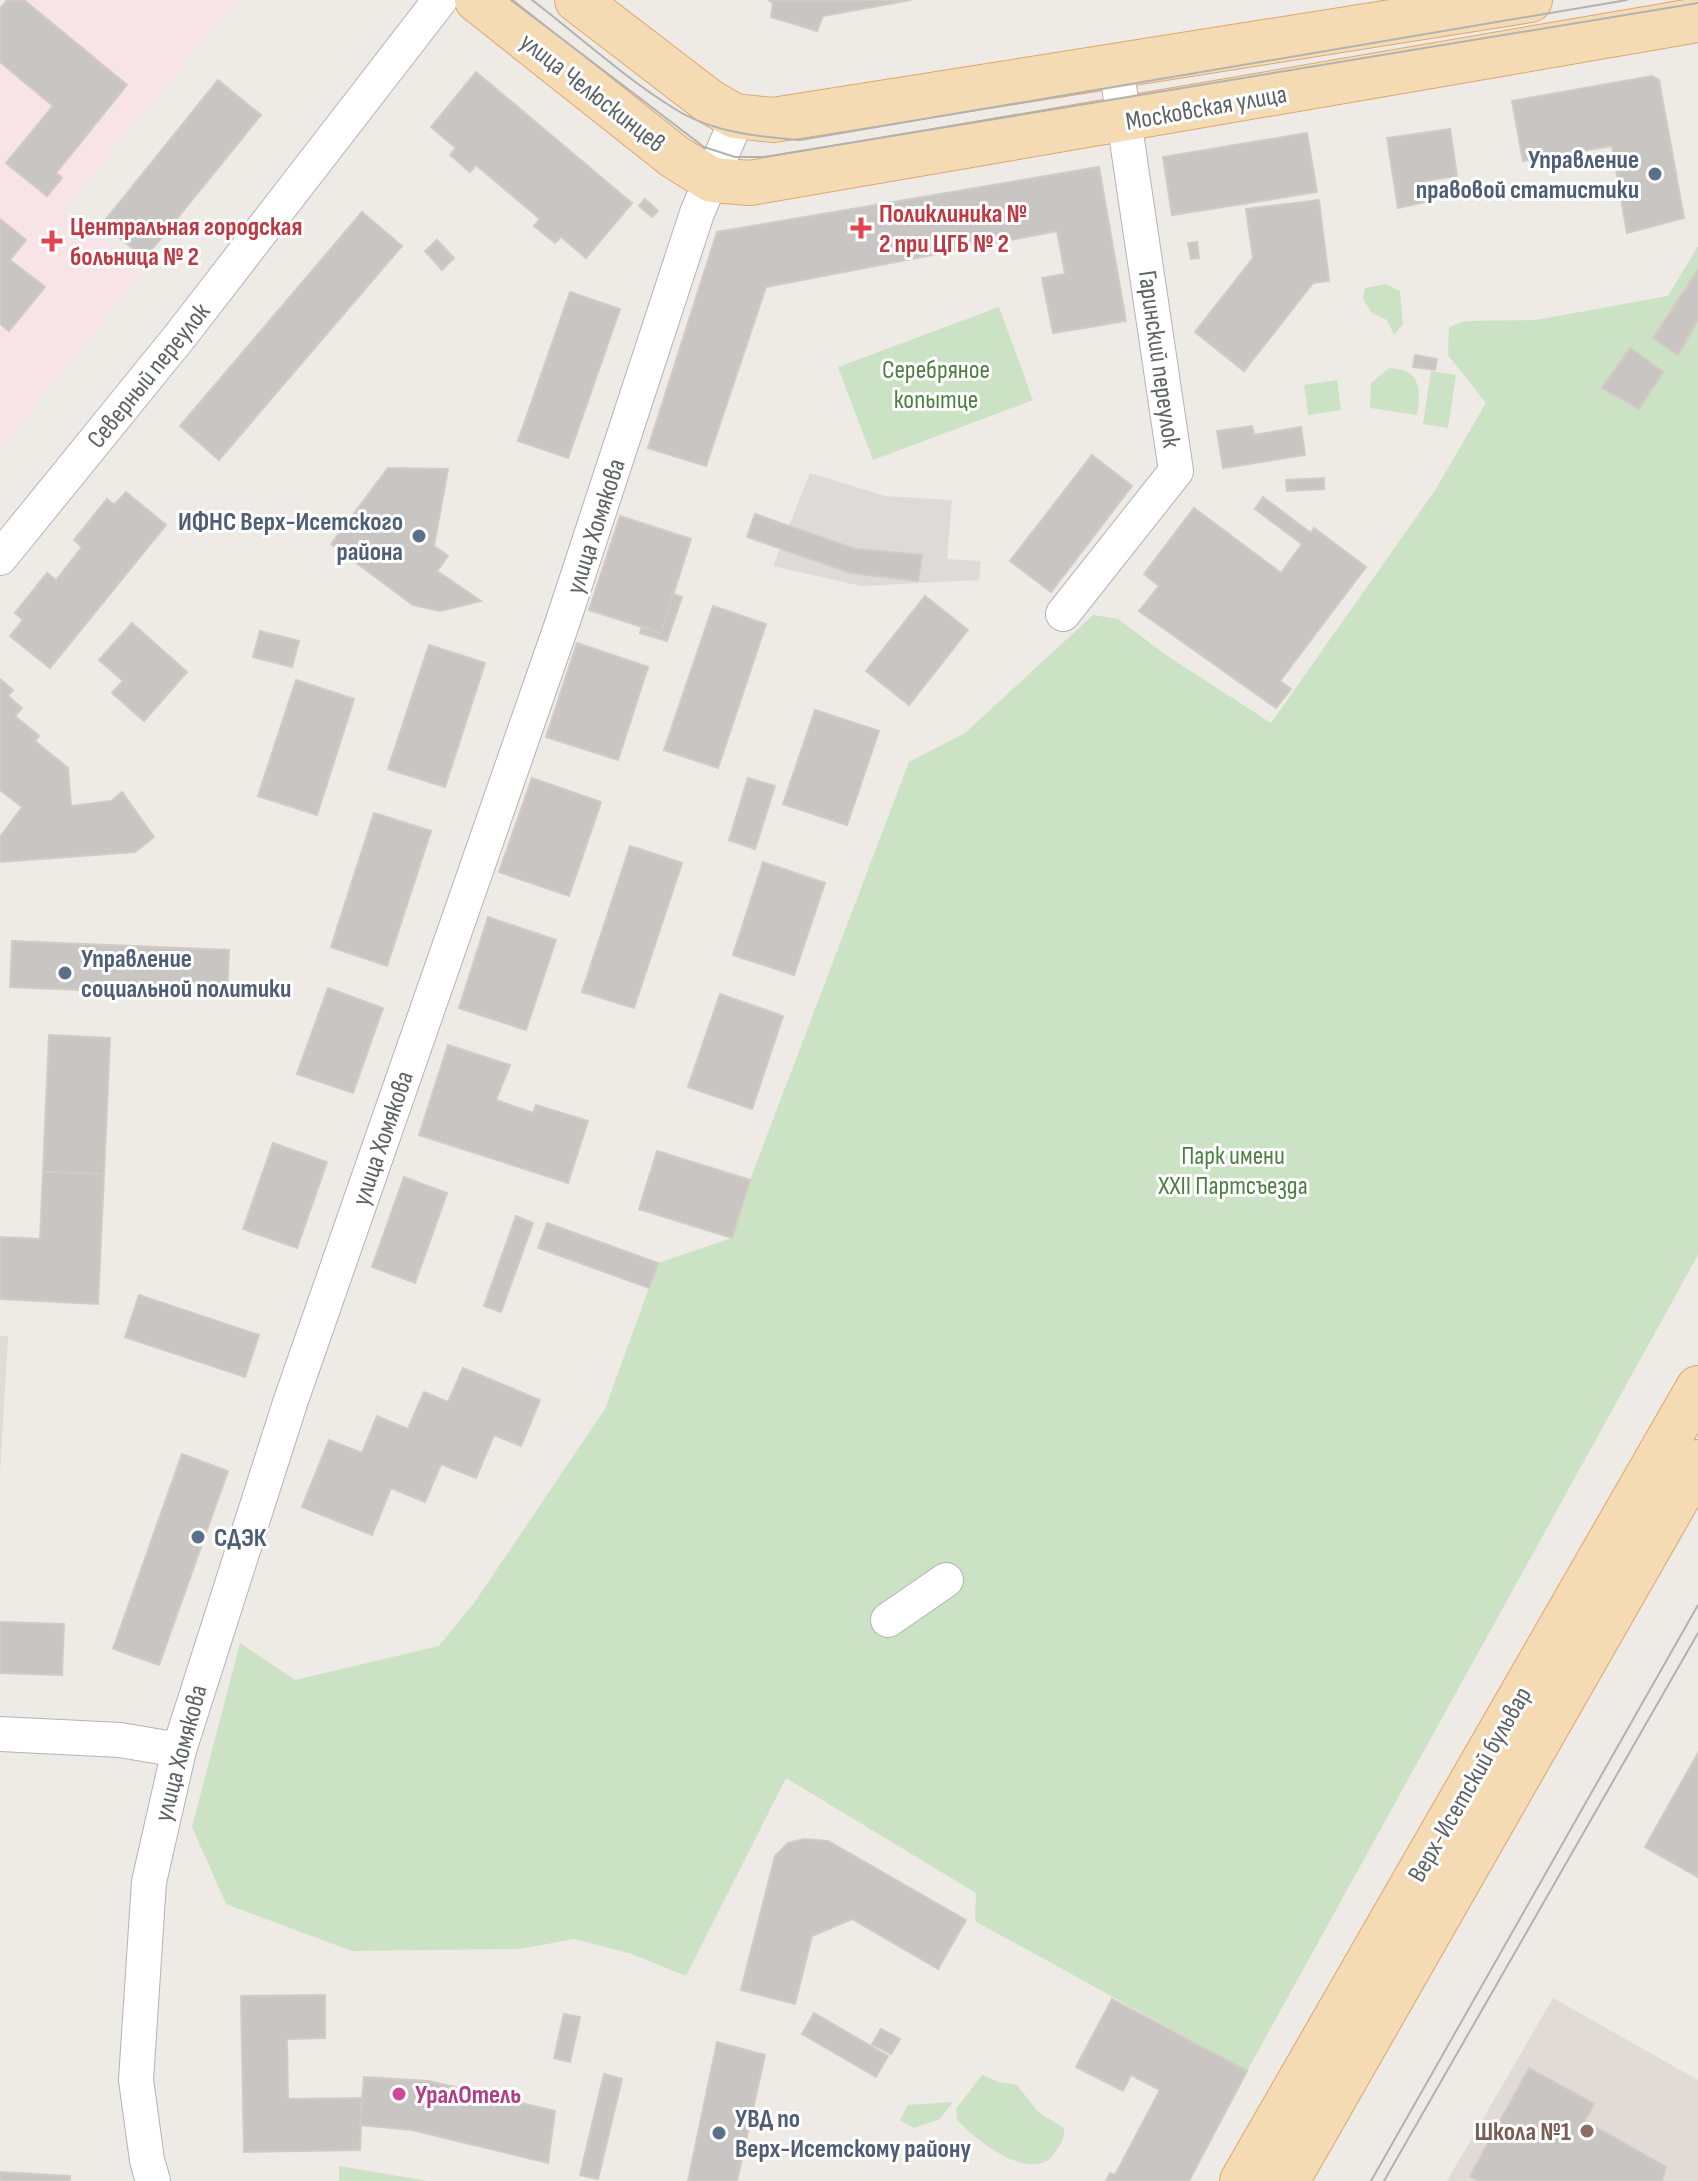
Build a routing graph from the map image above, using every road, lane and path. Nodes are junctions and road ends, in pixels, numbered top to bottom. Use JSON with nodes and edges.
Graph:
{"nodes":[{"id":1,"x":440,"y":0,"type":"edge"},
{"id":2,"x":477,"y":0,"type":"edge"},
{"id":3,"x":577,"y":0,"type":"edge"},
{"id":4,"x":1530,"y":0,"type":"edge"},
{"id":5,"x":1698,"y":20,"type":"edge"},
{"id":6,"x":1116,"y":66,"type":"junction"},
{"id":7,"x":738,"y":116,"type":"junction"},
{"id":8,"x":1124,"y":122,"type":"junction"},
{"id":9,"x":712,"y":180,"type":"junction"},
{"id":10,"x":0,"y":558,"type":"edge"},
{"id":11,"x":1063,"y":614,"type":"dead end"},
{"id":12,"x":1698,"y":1388,"type":"edge"},
{"id":13,"x":1698,"y":1462,"type":"edge"},
{"id":14,"x":946,"y":1580,"type":"dead end"},
{"id":15,"x":888,"y":1620,"type":"dead end"},
{"id":16,"x":0,"y":1734,"type":"edge"},
{"id":17,"x":179,"y":1750,"type":"junction"},
{"id":18,"x":153,"y":2181,"type":"edge"},
{"id":19,"x":1242,"y":2181,"type":"edge"},
{"id":20,"x":1287,"y":2181,"type":"edge"}],
"edges":[{"from":1,"to":10,"type":"street","name":"Северный переулок"},
{"from":2,"to":9,"type":"main road","name":"улица Челюскинцев"},
{"from":3,"to":7,"type":"main road"},
{"from":4,"to":6,"type":"main road","name":"Московская улица"},
{"from":5,"to":8,"type":"main road","name":"Московская улица"},
{"from":6,"to":7,"type":"main road","name":"Московская улица"},
{"from":6,"to":8,"type":"street","name":"Гаринский переулок"},
{"from":7,"to":9,"type":"street","name":"улица Хомякова"},
{"from":8,"to":9,"type":"main road","name":"Московская улица"},
{"from":8,"to":11,"type":"street","name":"Гаринский переулок"},
{"from":9,"to":17,"type":"street","name":"улица Хомякова"},
{"from":12,"to":19,"type":"main road","name":"Верх-Исетский бульвар"},
{"from":13,"to":20,"type":"main road","name":"Верх-Исетский бульвар"},
{"from":14,"to":15,"type":"street"},
{"from":16,"to":17,"type":"street"},
{"from":17,"to":18,"type":"street","name":"улица Хомякова"}]}
